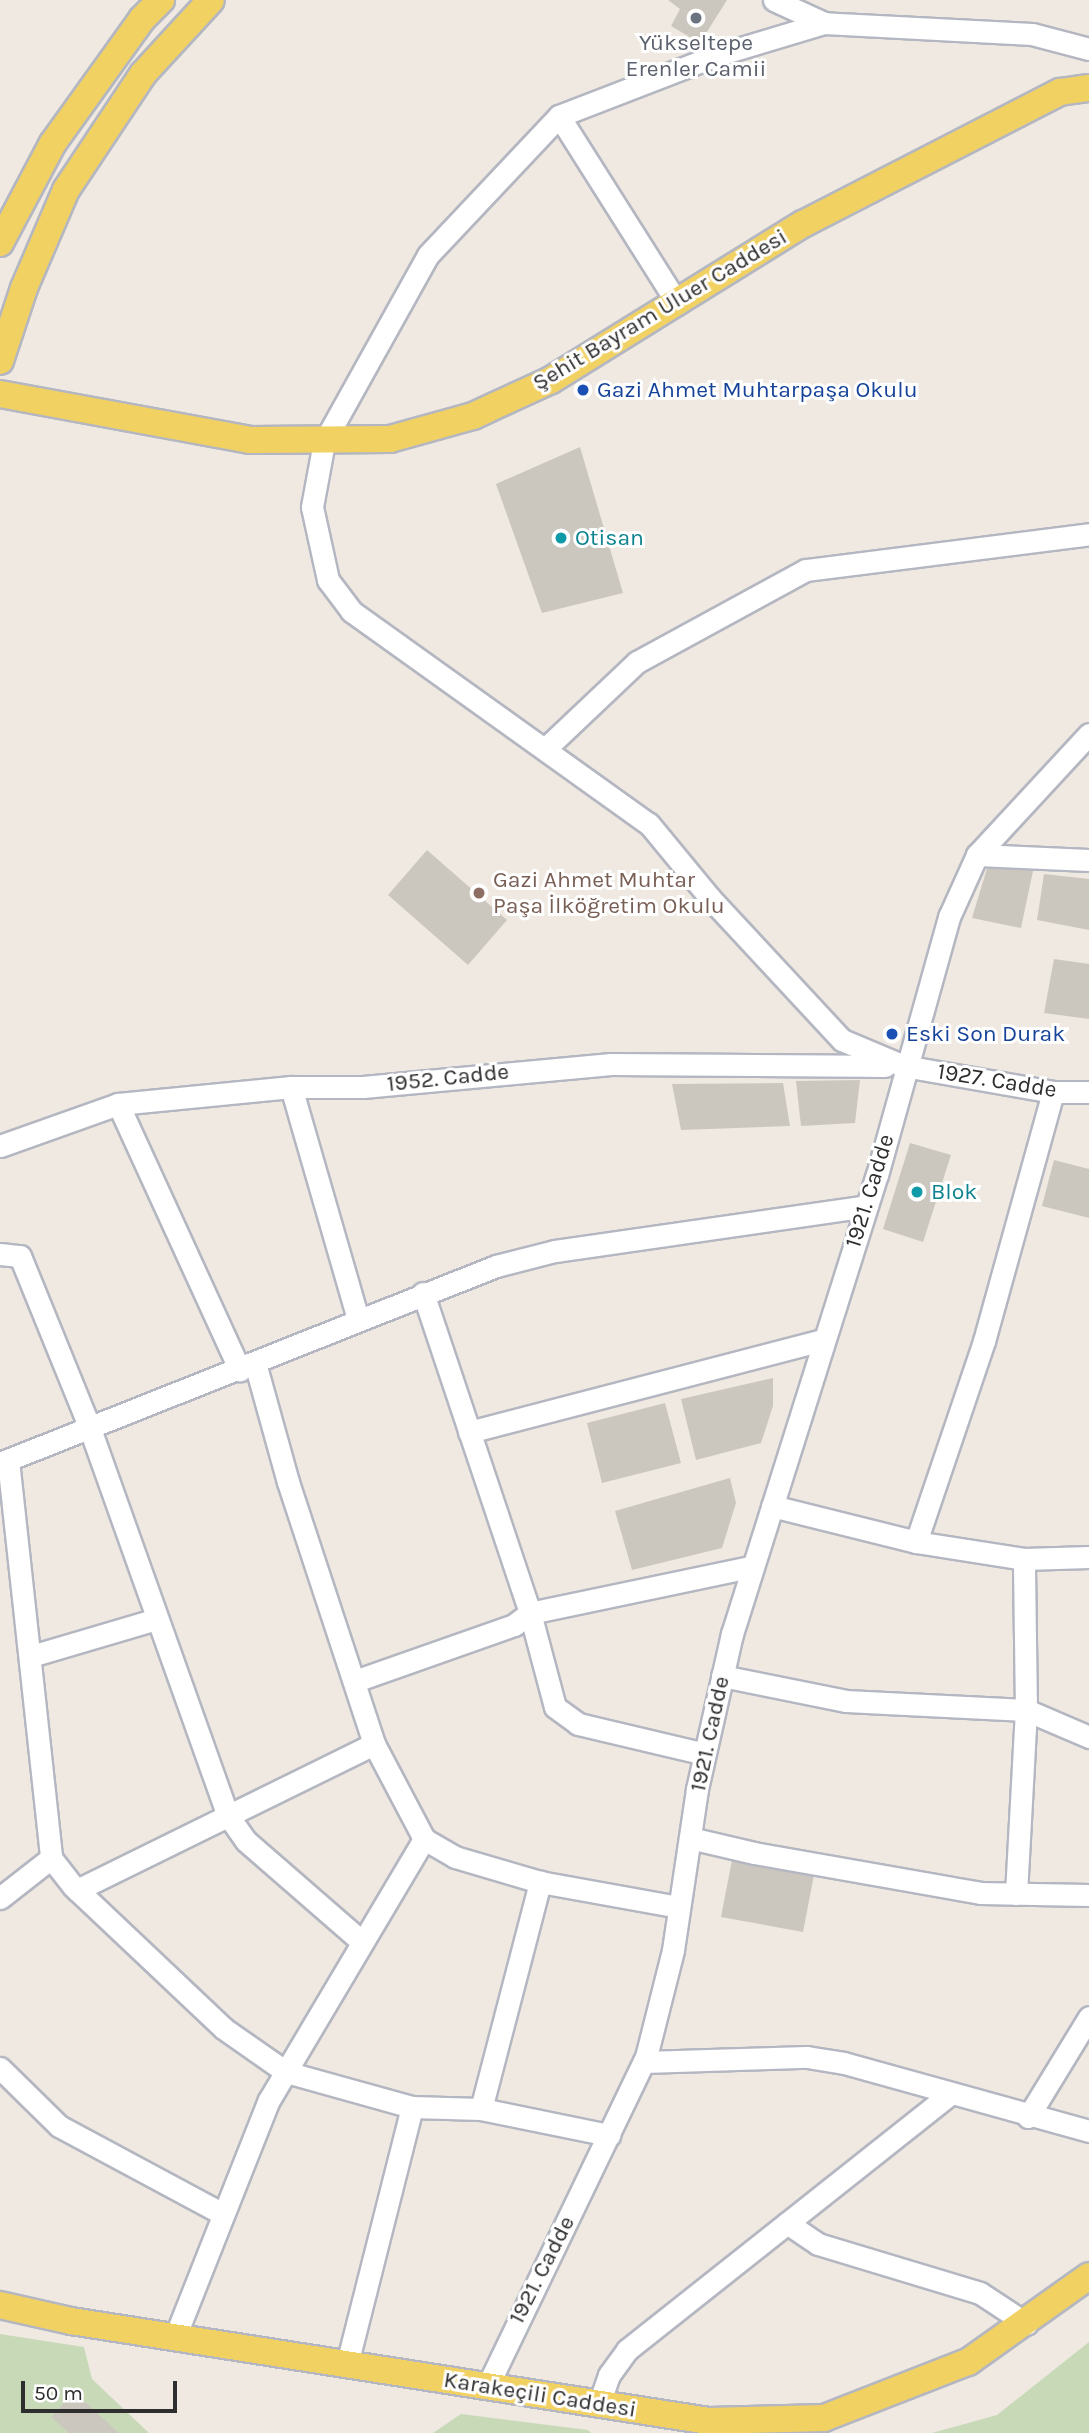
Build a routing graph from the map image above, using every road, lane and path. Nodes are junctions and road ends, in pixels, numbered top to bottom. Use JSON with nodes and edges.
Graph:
{"nodes":[{"id":1,"x":162,"y":0,"type":"edge"},
{"id":2,"x":211,"y":0,"type":"edge"},
{"id":3,"x":774,"y":0,"type":"edge"},
{"id":4,"x":824,"y":23,"type":"junction"},
{"id":5,"x":1089,"y":49,"type":"edge"},
{"id":6,"x":1089,"y":88,"type":"edge"},
{"id":7,"x":559,"y":116,"type":"junction"},
{"id":8,"x":0,"y":243,"type":"edge"},
{"id":9,"x":678,"y":304,"type":"junction"},
{"id":10,"x":0,"y":361,"type":"edge"},
{"id":11,"x":0,"y":394,"type":"edge"},
{"id":12,"x":324,"y":442,"type":"junction"},
{"id":13,"x":1089,"y":534,"type":"edge"},
{"id":14,"x":1089,"y":734,"type":"edge"},
{"id":15,"x":545,"y":749,"type":"junction"},
{"id":16,"x":976,"y":855,"type":"junction"},
{"id":17,"x":1089,"y":860,"type":"edge"},
{"id":18,"x":904,"y":1066,"type":"junction"},
{"id":19,"x":291,"y":1087,"type":"junction"},
{"id":20,"x":1054,"y":1092,"type":"junction"},
{"id":21,"x":1089,"y":1092,"type":"edge"},
{"id":22,"x":118,"y":1104,"type":"junction"},
{"id":23,"x":0,"y":1146,"type":"edge"},
{"id":24,"x":867,"y":1206,"type":"junction"},
{"id":25,"x":0,"y":1254,"type":"edge"},
{"id":26,"x":423,"y":1293,"type":"junction"},
{"id":27,"x":358,"y":1319,"type":"junction"},
{"id":28,"x":823,"y":1340,"type":"junction"},
{"id":29,"x":247,"y":1366,"type":"junction"},
{"id":30,"x":89,"y":1426,"type":"junction"},
{"id":31,"x":469,"y":1433,"type":"junction"},
{"id":32,"x":4,"y":1462,"type":"edge"},
{"id":33,"x":772,"y":1506,"type":"junction"},
{"id":34,"x":916,"y":1542,"type":"junction"},
{"id":35,"x":1089,"y":1557,"type":"edge"},
{"id":36,"x":1024,"y":1559,"type":"junction"},
{"id":37,"x":750,"y":1567,"type":"junction"},
{"id":38,"x":530,"y":1613,"type":"junction"},
{"id":39,"x":157,"y":1619,"type":"junction"},
{"id":40,"x":31,"y":1656,"type":"junction"},
{"id":41,"x":722,"y":1676,"type":"junction"},
{"id":42,"x":355,"y":1681,"type":"junction"},
{"id":43,"x":1026,"y":1710,"type":"junction"},
{"id":44,"x":1089,"y":1737,"type":"edge"},
{"id":45,"x":374,"y":1744,"type":"junction"},
{"id":46,"x":705,"y":1754,"type":"junction"},
{"id":47,"x":227,"y":1814,"type":"junction"},
{"id":48,"x":690,"y":1838,"type":"junction"},
{"id":49,"x":425,"y":1839,"type":"junction"},
{"id":50,"x":51,"y":1858,"type":"junction"},
{"id":51,"x":540,"y":1882,"type":"junction"},
{"id":52,"x":77,"y":1889,"type":"junction"},
{"id":53,"x":1016,"y":1894,"type":"junction"},
{"id":54,"x":1089,"y":1895,"type":"edge"},
{"id":55,"x":0,"y":1898,"type":"edge"},
{"id":56,"x":679,"y":1907,"type":"junction"},
{"id":57,"x":361,"y":1941,"type":"junction"},
{"id":58,"x":1089,"y":2017,"type":"edge"},
{"id":59,"x":644,"y":2062,"type":"junction"},
{"id":60,"x":0,"y":2068,"type":"edge"},
{"id":61,"x":286,"y":2072,"type":"junction"},
{"id":62,"x":949,"y":2095,"type":"junction"},
{"id":63,"x":412,"y":2106,"type":"junction"},
{"id":64,"x":481,"y":2109,"type":"junction"},
{"id":65,"x":1028,"y":2117,"type":"junction"},
{"id":66,"x":1089,"y":2131,"type":"edge"},
{"id":67,"x":609,"y":2135,"type":"junction"},
{"id":68,"x":223,"y":2214,"type":"junction"},
{"id":69,"x":787,"y":2223,"type":"junction"},
{"id":70,"x":1089,"y":2276,"type":"edge"},
{"id":71,"x":1,"y":2304,"type":"edge"},
{"id":72,"x":1027,"y":2324,"type":"junction"},
{"id":73,"x":175,"y":2337,"type":"junction"},
{"id":74,"x":347,"y":2364,"type":"junction"},
{"id":75,"x":488,"y":2387,"type":"junction"},
{"id":76,"x":599,"y":2404,"type":"junction"}],
"edges":[{"from":1,"to":8,"type":"main road"},
{"from":2,"to":10,"type":"main road"},
{"from":3,"to":4,"type":"street"},
{"from":4,"to":5,"type":"street"},
{"from":4,"to":7,"type":"street"},
{"from":6,"to":9,"type":"main road","name":"Şehit Bayram Uluer Caddesi"},
{"from":7,"to":9,"type":"street"},
{"from":7,"to":12,"type":"street"},
{"from":9,"to":12,"type":"main road","name":"Şehit Bayram Uluer Caddesi"},
{"from":11,"to":12,"type":"main road","name":"Şehit Bayram Uluer Caddesi"},
{"from":12,"to":15,"type":"street"},
{"from":13,"to":15,"type":"street"},
{"from":14,"to":16,"type":"street"},
{"from":15,"to":18,"type":"street"},
{"from":16,"to":17,"type":"street"},
{"from":16,"to":18,"type":"street","name":"1921. Cadde"},
{"from":18,"to":19,"type":"street","name":"1952. Cadde"},
{"from":18,"to":20,"type":"street","name":"1927. Cadde"},
{"from":18,"to":24,"type":"street","name":"1921. Cadde"},
{"from":19,"to":22,"type":"street","name":"1952. Cadde"},
{"from":19,"to":27,"type":"street"},
{"from":20,"to":21,"type":"street","name":"1927. Cadde"},
{"from":20,"to":34,"type":"street"},
{"from":22,"to":23,"type":"street","name":"1952. Cadde"},
{"from":22,"to":29,"type":"street"},
{"from":24,"to":26,"type":"street"},
{"from":24,"to":28,"type":"street","name":"1921. Cadde"},
{"from":25,"to":30,"type":"street"},
{"from":26,"to":27,"type":"street"},
{"from":26,"to":31,"type":"street"},
{"from":27,"to":29,"type":"street"},
{"from":28,"to":31,"type":"street"},
{"from":28,"to":33,"type":"street","name":"1921. Cadde"},
{"from":29,"to":30,"type":"street"},
{"from":29,"to":42,"type":"street"},
{"from":30,"to":32,"type":"street"},
{"from":30,"to":39,"type":"street"},
{"from":31,"to":38,"type":"street"},
{"from":32,"to":40,"type":"street"},
{"from":33,"to":34,"type":"street"},
{"from":33,"to":37,"type":"street","name":"1921. Cadde"},
{"from":34,"to":36,"type":"street"},
{"from":35,"to":36,"type":"street"},
{"from":36,"to":43,"type":"street"},
{"from":37,"to":38,"type":"street"},
{"from":37,"to":41,"type":"street","name":"1921. Cadde"},
{"from":38,"to":42,"type":"street"},
{"from":38,"to":46,"type":"street"},
{"from":39,"to":40,"type":"street"},
{"from":39,"to":47,"type":"street"},
{"from":40,"to":50,"type":"street"},
{"from":41,"to":43,"type":"street"},
{"from":41,"to":46,"type":"street","name":"1921. Cadde"},
{"from":42,"to":45,"type":"street"},
{"from":43,"to":44,"type":"street"},
{"from":43,"to":53,"type":"street"},
{"from":45,"to":47,"type":"street"},
{"from":45,"to":49,"type":"street"},
{"from":46,"to":48,"type":"street","name":"1921. Cadde"},
{"from":47,"to":52,"type":"street"},
{"from":47,"to":57,"type":"street"},
{"from":48,"to":53,"type":"street"},
{"from":48,"to":56,"type":"street","name":"1921. Cadde"},
{"from":49,"to":51,"type":"street"},
{"from":49,"to":57,"type":"street"},
{"from":50,"to":52,"type":"street"},
{"from":50,"to":55,"type":"street"},
{"from":51,"to":56,"type":"street"},
{"from":51,"to":64,"type":"street"},
{"from":52,"to":61,"type":"street"},
{"from":53,"to":54,"type":"street"},
{"from":56,"to":59,"type":"street","name":"1921. Cadde"},
{"from":57,"to":61,"type":"street"},
{"from":58,"to":65,"type":"street"},
{"from":59,"to":62,"type":"street"},
{"from":59,"to":67,"type":"street","name":"1921. Cadde"},
{"from":60,"to":68,"type":"street"},
{"from":61,"to":63,"type":"street"},
{"from":61,"to":68,"type":"street"},
{"from":62,"to":65,"type":"street"},
{"from":62,"to":69,"type":"street"},
{"from":63,"to":64,"type":"street"},
{"from":63,"to":74,"type":"street"},
{"from":64,"to":67,"type":"street"},
{"from":65,"to":66,"type":"street"},
{"from":67,"to":75,"type":"street","name":"1921. Cadde"},
{"from":68,"to":73,"type":"street"},
{"from":69,"to":72,"type":"street"},
{"from":69,"to":76,"type":"street"},
{"from":70,"to":72,"type":"main road","name":"Karakeçili Caddesi"},
{"from":71,"to":73,"type":"main road","name":"Karakeçili Caddesi"},
{"from":72,"to":76,"type":"main road","name":"Karakeçili Caddesi"},
{"from":73,"to":74,"type":"main road","name":"Karakeçili Caddesi"},
{"from":74,"to":75,"type":"main road","name":"Karakeçili Caddesi"},
{"from":75,"to":76,"type":"main road","name":"Karakeçili Caddesi"}]}
